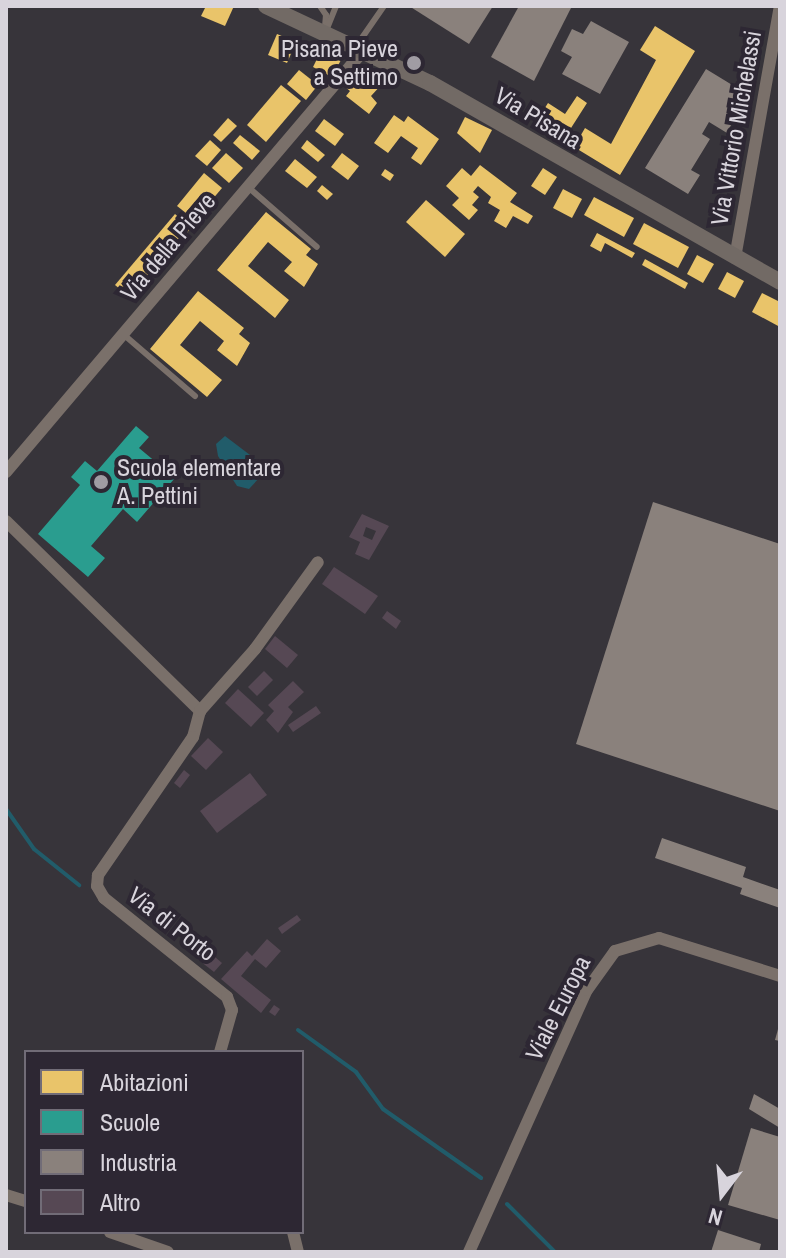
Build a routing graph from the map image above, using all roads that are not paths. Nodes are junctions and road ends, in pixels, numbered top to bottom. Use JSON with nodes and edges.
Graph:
{"nodes":[{"id":1,"x":266,"y":6,"type":"edge"},
{"id":2,"x":320,"y":6,"type":"edge"},
{"id":3,"x":336,"y":6,"type":"edge"},
{"id":4,"x":384,"y":6,"type":"edge"},
{"id":5,"x":780,"y":6,"type":"edge"},
{"id":6,"x":324,"y":35,"type":"junction"},
{"id":7,"x":359,"y":50,"type":"junction"},
{"id":8,"x":248,"y":187,"type":"junction"},
{"id":9,"x":317,"y":247,"type":"dead end"},
{"id":10,"x":735,"y":258,"type":"junction"},
{"id":11,"x":780,"y":282,"type":"edge"},
{"id":12,"x":123,"y":334,"type":"junction"},
{"id":13,"x":195,"y":396,"type":"dead end"},
{"id":14,"x":6,"y":472,"type":"edge"},
{"id":15,"x":6,"y":521,"type":"edge"},
{"id":16,"x":318,"y":562,"type":"dead end"},
{"id":17,"x":200,"y":711,"type":"junction"},
{"id":18,"x":780,"y":976,"type":"edge"},
{"id":19,"x":221,"y":1050,"type":"edge"},
{"id":20,"x":116,"y":1234,"type":"edge"},
{"id":21,"x":468,"y":1250,"type":"edge"},
{"id":22,"x":168,"y":1252,"type":"edge"}],
"edges":[{"from":1,"to":6,"type":"main road","name":"Via Pisana"},
{"from":2,"to":6,"type":"lane"},
{"from":3,"to":6,"type":"lane"},
{"from":4,"to":7,"type":"lane"},
{"from":5,"to":10,"type":"street","name":"Via Vittorio Michelassi"},
{"from":6,"to":7,"type":"main road","name":"Via Pisana"},
{"from":7,"to":8,"type":"street","name":"Via della Pieve"},
{"from":7,"to":10,"type":"main road","name":"Via Pisana"},
{"from":8,"to":9,"type":"lane"},
{"from":8,"to":12,"type":"street","name":"Via della Pieve"},
{"from":10,"to":11,"type":"main road","name":"Via Pisana"},
{"from":12,"to":13,"type":"lane"},
{"from":12,"to":14,"type":"street","name":"Via della Pieve"},
{"from":15,"to":17,"type":"street"},
{"from":16,"to":17,"type":"street","name":"Via di Porto"},
{"from":17,"to":19,"type":"street","name":"Via di Porto"},
{"from":18,"to":21,"type":"street","name":"Viale Europa"},
{"from":20,"to":22,"type":"street"}]}
